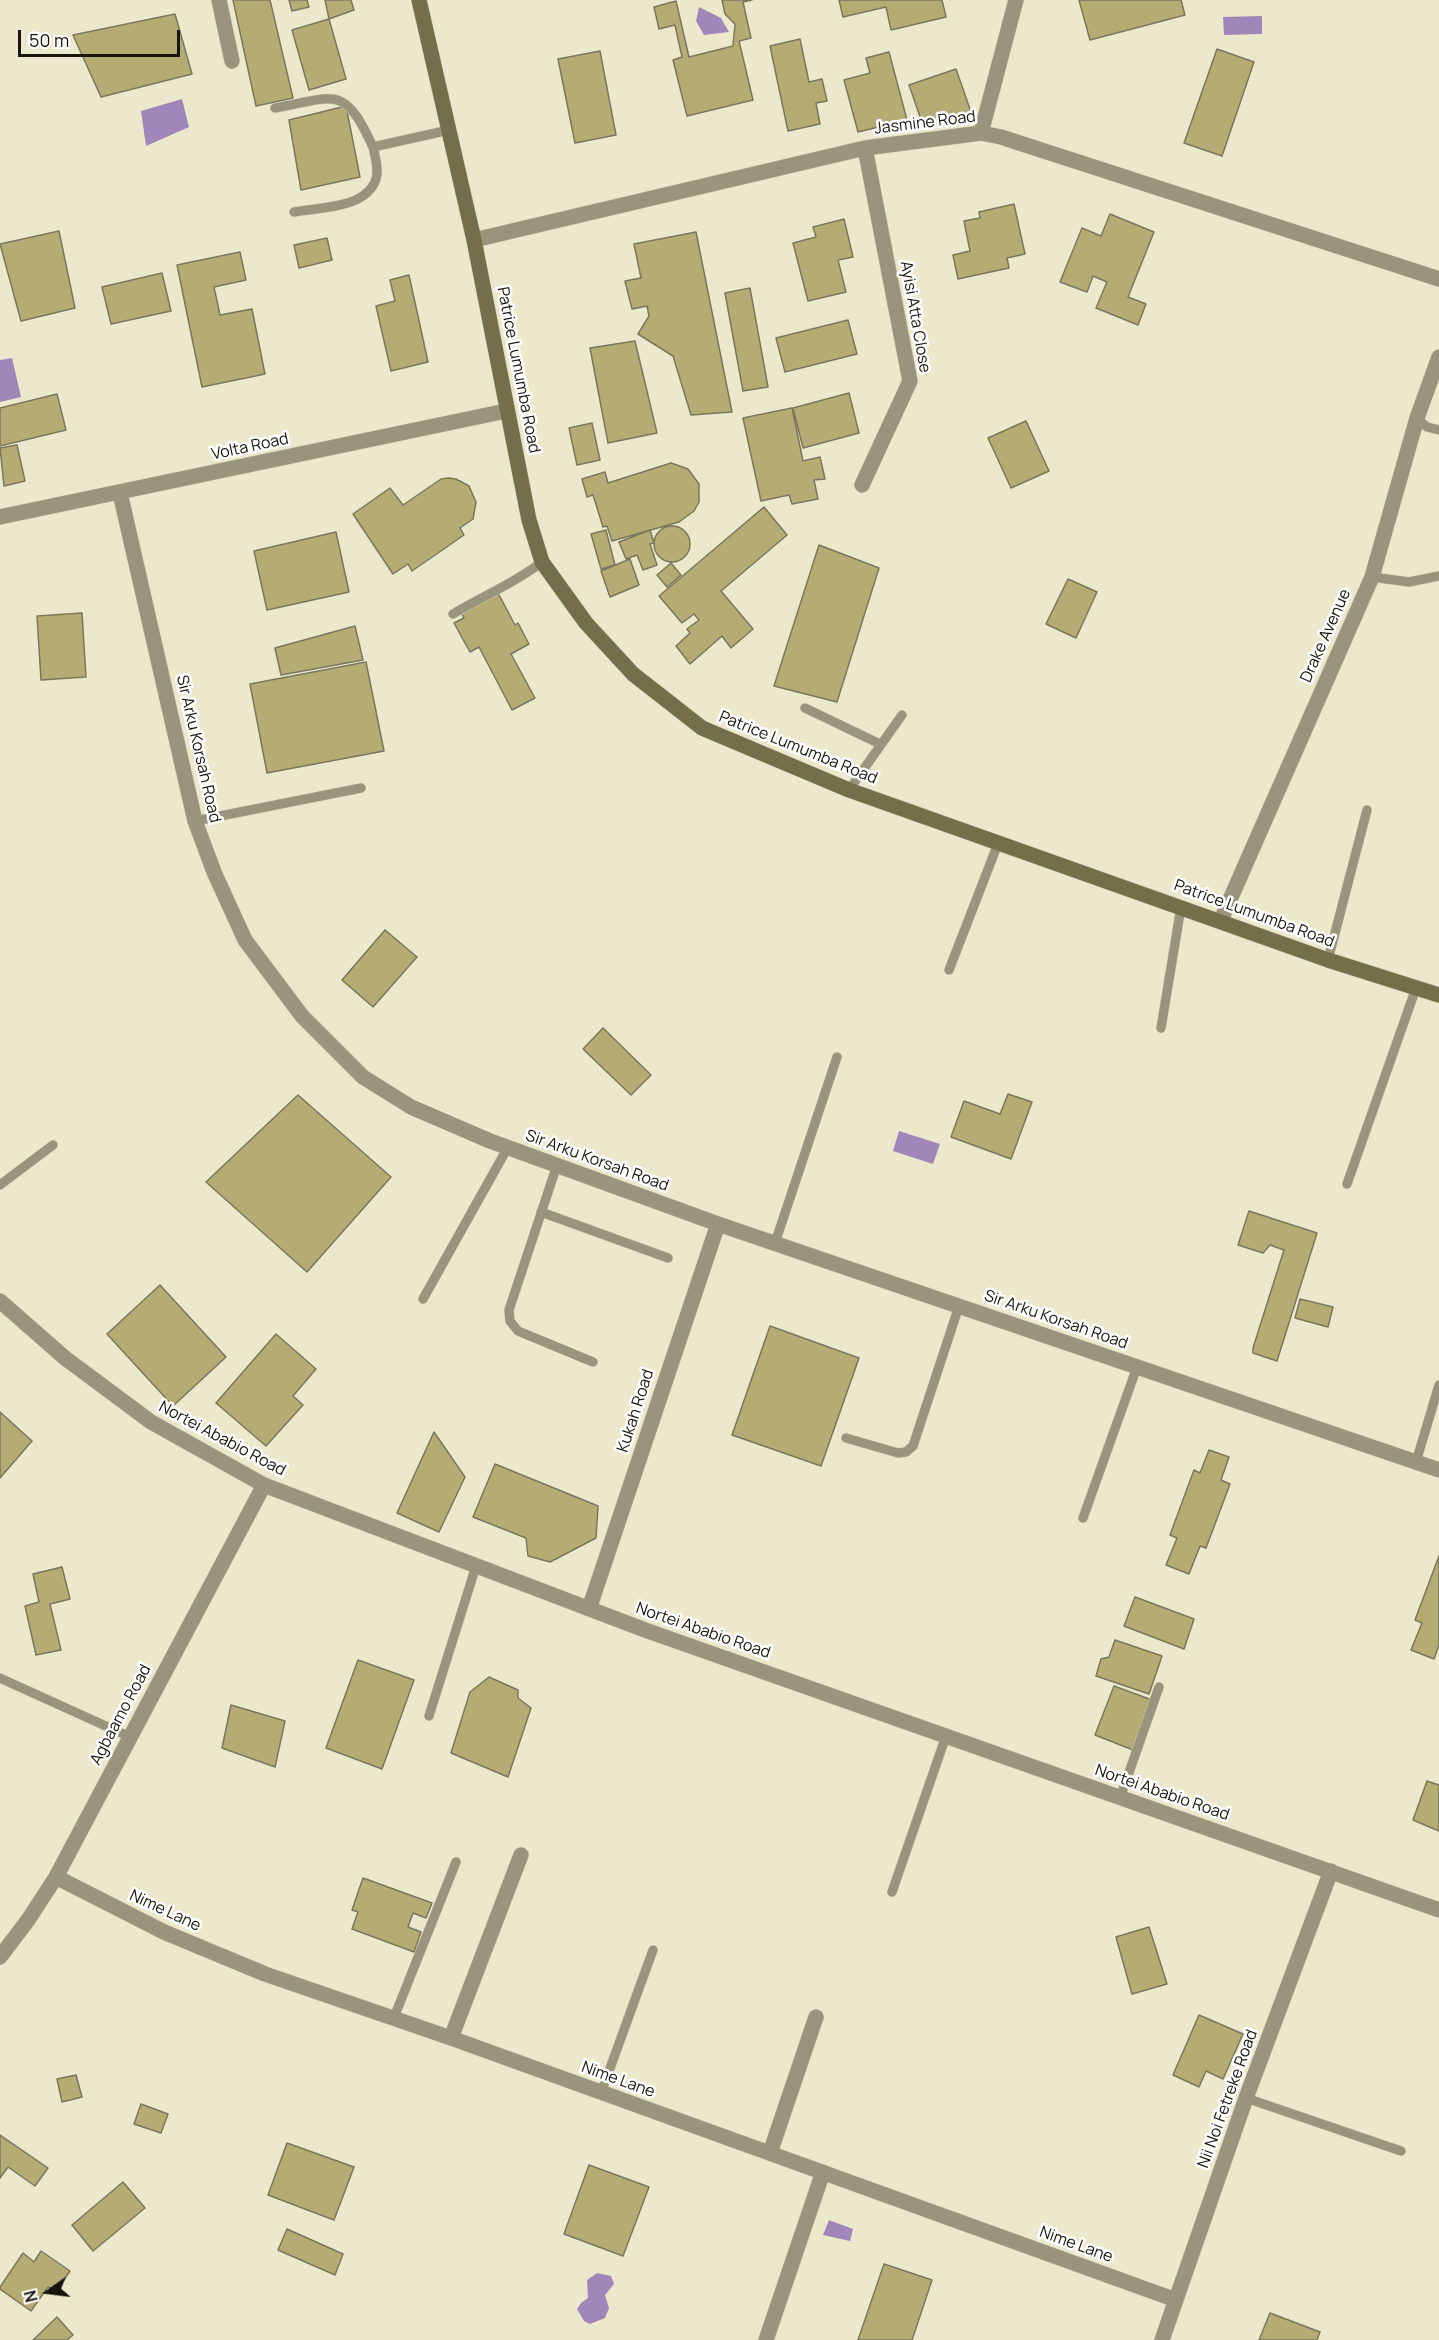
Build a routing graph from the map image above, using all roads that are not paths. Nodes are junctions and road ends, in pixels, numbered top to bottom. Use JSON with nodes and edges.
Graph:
{"nodes":[{"id":1,"x":219,"y":0,"type":"edge"},
{"id":2,"x":419,"y":0,"type":"edge"},
{"id":3,"x":1016,"y":0,"type":"edge"},
{"id":4,"x":232,"y":60,"type":"dead end"},
{"id":5,"x":275,"y":108,"type":"dead end"},
{"id":6,"x":449,"y":130,"type":"junction"},
{"id":7,"x":981,"y":133,"type":"junction"},
{"id":8,"x":374,"y":147,"type":"junction"},
{"id":9,"x":865,"y":148,"type":"junction"},
{"id":10,"x":294,"y":212,"type":"dead end"},
{"id":11,"x":474,"y":240,"type":"junction"},
{"id":12,"x":1439,"y":279,"type":"edge"},
{"id":13,"x":1439,"y":357,"type":"edge"},
{"id":14,"x":506,"y":411,"type":"junction"},
{"id":15,"x":1417,"y":418,"type":"junction"},
{"id":16,"x":1439,"y":430,"type":"edge"},
{"id":17,"x":862,"y":485,"type":"dead end"},
{"id":18,"x":120,"y":493,"type":"junction"},
{"id":19,"x":0,"y":517,"type":"edge"},
{"id":20,"x":542,"y":562,"type":"junction"},
{"id":21,"x":1439,"y":576,"type":"edge"},
{"id":22,"x":1372,"y":577,"type":"junction"},
{"id":23,"x":453,"y":614,"type":"dead end"},
{"id":24,"x":805,"y":708,"type":"dead end"},
{"id":25,"x":902,"y":715,"type":"dead end"},
{"id":26,"x":880,"y":744,"type":"junction"},
{"id":27,"x":361,"y":788,"type":"dead end"},
{"id":28,"x":849,"y":790,"type":"junction"},
{"id":29,"x":1367,"y":810,"type":"dead end"},
{"id":30,"x":195,"y":821,"type":"junction"},
{"id":31,"x":999,"y":841,"type":"junction"},
{"id":32,"x":1181,"y":907,"type":"junction"},
{"id":33,"x":1221,"y":920,"type":"junction"},
{"id":34,"x":1328,"y":960,"type":"junction"},
{"id":35,"x":949,"y":970,"type":"dead end"},
{"id":36,"x":1416,"y":988,"type":"junction"},
{"id":37,"x":1439,"y":995,"type":"edge"},
{"id":38,"x":1161,"y":1028,"type":"dead end"},
{"id":39,"x":837,"y":1057,"type":"dead end"},
{"id":40,"x":53,"y":1145,"type":"dead end"},
{"id":41,"x":508,"y":1148,"type":"junction"},
{"id":42,"x":557,"y":1165,"type":"junction"},
{"id":43,"x":1347,"y":1184,"type":"dead end"},
{"id":44,"x":0,"y":1185,"type":"edge"},
{"id":45,"x":541,"y":1212,"type":"junction"},
{"id":46,"x":717,"y":1224,"type":"junction"},
{"id":47,"x":775,"y":1243,"type":"junction"},
{"id":48,"x":668,"y":1257,"type":"dead end"},
{"id":49,"x":423,"y":1299,"type":"dead end"},
{"id":50,"x":0,"y":1301,"type":"edge"},
{"id":51,"x":958,"y":1306,"type":"junction"},
{"id":52,"x":593,"y":1362,"type":"dead end"},
{"id":53,"x":1137,"y":1367,"type":"junction"},
{"id":54,"x":1439,"y":1385,"type":"edge"},
{"id":55,"x":846,"y":1438,"type":"dead end"},
{"id":56,"x":1416,"y":1462,"type":"junction"},
{"id":57,"x":1439,"y":1470,"type":"edge"},
{"id":58,"x":264,"y":1485,"type":"junction"},
{"id":59,"x":1083,"y":1518,"type":"dead end"},
{"id":60,"x":476,"y":1566,"type":"junction"},
{"id":61,"x":590,"y":1609,"type":"junction"},
{"id":62,"x":0,"y":1678,"type":"edge"},
{"id":63,"x":1159,"y":1687,"type":"dead end"},
{"id":64,"x":429,"y":1716,"type":"dead end"},
{"id":65,"x":946,"y":1736,"type":"junction"},
{"id":66,"x":130,"y":1737,"type":"junction"},
{"id":67,"x":1120,"y":1798,"type":"junction"},
{"id":68,"x":521,"y":1855,"type":"dead end"},
{"id":69,"x":456,"y":1862,"type":"dead end"},
{"id":70,"x":1331,"y":1871,"type":"junction"},
{"id":71,"x":56,"y":1877,"type":"junction"},
{"id":72,"x":892,"y":1892,"type":"dead end"},
{"id":73,"x":1439,"y":1910,"type":"edge"},
{"id":74,"x":653,"y":1950,"type":"dead end"},
{"id":75,"x":0,"y":1957,"type":"edge"},
{"id":76,"x":816,"y":2017,"type":"dead end"},
{"id":77,"x":393,"y":2020,"type":"junction"},
{"id":78,"x":451,"y":2038,"type":"junction"},
{"id":79,"x":601,"y":2092,"type":"junction"},
{"id":80,"x":1246,"y":2098,"type":"junction"},
{"id":81,"x":1401,"y":2151,"type":"dead end"},
{"id":82,"x":770,"y":2153,"type":"junction"},
{"id":83,"x":823,"y":2172,"type":"junction"},
{"id":84,"x":1176,"y":2300,"type":"junction"},
{"id":85,"x":766,"y":2340,"type":"edge"},
{"id":86,"x":1162,"y":2340,"type":"edge"}],
"edges":[{"from":1,"to":4,"type":"street"},
{"from":2,"to":6,"type":"street","name":"Patrice Lumumba Road"},
{"from":3,"to":7,"type":"street"},
{"from":5,"to":8,"type":"lane"},
{"from":6,"to":8,"type":"lane"},
{"from":6,"to":11,"type":"street","name":"Patrice Lumumba Road"},
{"from":7,"to":9,"type":"street","name":"Jasmine Road"},
{"from":7,"to":12,"type":"street","name":"Jasmine Road"},
{"from":8,"to":10,"type":"lane"},
{"from":9,"to":11,"type":"street","name":"Jasmine Road"},
{"from":9,"to":17,"type":"street","name":"Ayisi Atta Close"},
{"from":11,"to":14,"type":"street","name":"Patrice Lumumba Road"},
{"from":13,"to":15,"type":"street","name":"Drake Avenue"},
{"from":14,"to":18,"type":"street","name":"Volta Road"},
{"from":14,"to":20,"type":"street","name":"Patrice Lumumba Road"},
{"from":15,"to":16,"type":"lane"},
{"from":15,"to":22,"type":"street","name":"Drake Avenue"},
{"from":18,"to":19,"type":"street","name":"Volta Road"},
{"from":18,"to":30,"type":"street","name":"Sir Arku Korsah Road"},
{"from":20,"to":23,"type":"lane"},
{"from":20,"to":28,"type":"street","name":"Patrice Lumumba Road"},
{"from":21,"to":22,"type":"lane"},
{"from":22,"to":33,"type":"street","name":"Drake Avenue"},
{"from":24,"to":26,"type":"lane"},
{"from":25,"to":26,"type":"lane"},
{"from":26,"to":28,"type":"lane"},
{"from":27,"to":30,"type":"lane"},
{"from":28,"to":31,"type":"street","name":"Patrice Lumumba Road"},
{"from":29,"to":34,"type":"lane"},
{"from":30,"to":41,"type":"street","name":"Sir Arku Korsah Road"},
{"from":31,"to":32,"type":"street","name":"Patrice Lumumba Road"},
{"from":31,"to":35,"type":"lane"},
{"from":32,"to":33,"type":"street","name":"Patrice Lumumba Road"},
{"from":32,"to":38,"type":"lane"},
{"from":33,"to":34,"type":"street","name":"Patrice Lumumba Road"},
{"from":34,"to":36,"type":"street","name":"Patrice Lumumba Road"},
{"from":36,"to":37,"type":"street","name":"Patrice Lumumba Road"},
{"from":36,"to":43,"type":"lane"},
{"from":39,"to":47,"type":"lane"},
{"from":40,"to":44,"type":"lane"},
{"from":41,"to":42,"type":"street","name":"Sir Arku Korsah Road"},
{"from":41,"to":49,"type":"lane"},
{"from":42,"to":45,"type":"lane"},
{"from":42,"to":46,"type":"street","name":"Sir Arku Korsah Road"},
{"from":45,"to":48,"type":"lane"},
{"from":45,"to":52,"type":"lane"},
{"from":46,"to":47,"type":"street","name":"Sir Arku Korsah Road"},
{"from":46,"to":61,"type":"street","name":"Kukah Road"},
{"from":47,"to":51,"type":"street","name":"Sir Arku Korsah Road"},
{"from":50,"to":58,"type":"street","name":"Nortei Ababio Road"},
{"from":51,"to":53,"type":"street","name":"Sir Arku Korsah Road"},
{"from":51,"to":55,"type":"lane"},
{"from":53,"to":56,"type":"street","name":"Sir Arku Korsah Road"},
{"from":53,"to":59,"type":"lane"},
{"from":54,"to":56,"type":"lane"},
{"from":56,"to":57,"type":"street","name":"Sir Arku Korsah Road"},
{"from":58,"to":60,"type":"street","name":"Nortei Ababio Road"},
{"from":58,"to":66,"type":"street","name":"Agbaamo Road"},
{"from":60,"to":61,"type":"street","name":"Nortei Ababio Road"},
{"from":60,"to":64,"type":"lane"},
{"from":61,"to":65,"type":"street","name":"Nortei Ababio Road"},
{"from":62,"to":66,"type":"lane"},
{"from":63,"to":67,"type":"lane"},
{"from":65,"to":67,"type":"street","name":"Nortei Ababio Road"},
{"from":65,"to":72,"type":"lane"},
{"from":66,"to":71,"type":"street","name":"Agbaamo Road"},
{"from":67,"to":70,"type":"street","name":"Nortei Ababio Road"},
{"from":68,"to":78,"type":"street"},
{"from":69,"to":77,"type":"lane"},
{"from":70,"to":73,"type":"street","name":"Nortei Ababio Road"},
{"from":70,"to":80,"type":"street","name":"Nii Noi Fetreke Road"},
{"from":71,"to":75,"type":"street","name":"Agbaamo Road"},
{"from":71,"to":77,"type":"street","name":"Nime Lane"},
{"from":74,"to":79,"type":"lane"},
{"from":76,"to":82,"type":"street"},
{"from":77,"to":78,"type":"street","name":"Nime Lane"},
{"from":78,"to":79,"type":"street","name":"Nime Lane"},
{"from":79,"to":82,"type":"street","name":"Nime Lane"},
{"from":80,"to":81,"type":"lane"},
{"from":80,"to":84,"type":"street","name":"Nii Noi Fetreke Road"},
{"from":82,"to":83,"type":"street","name":"Nime Lane"},
{"from":83,"to":84,"type":"street","name":"Nime Lane"},
{"from":83,"to":85,"type":"street"},
{"from":84,"to":86,"type":"street","name":"Nii Noi Fetreke Road"}]}
